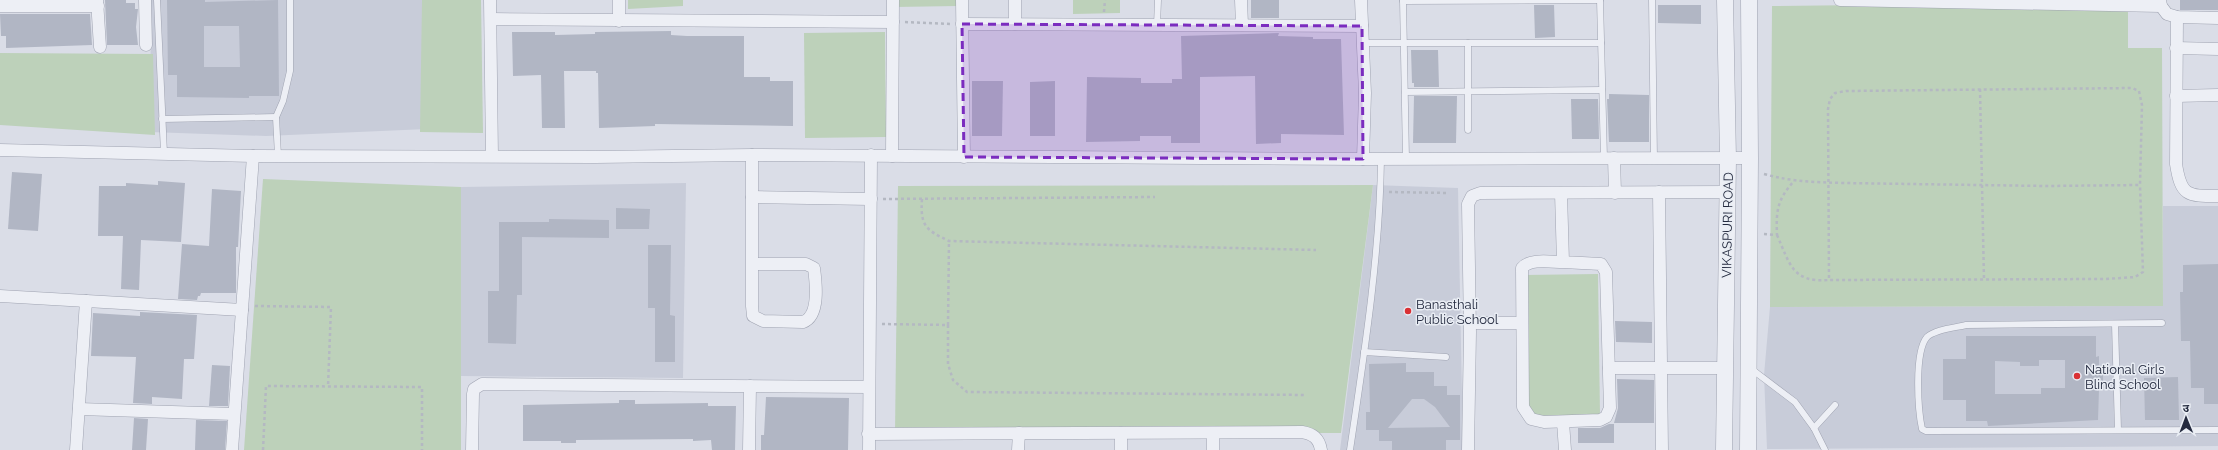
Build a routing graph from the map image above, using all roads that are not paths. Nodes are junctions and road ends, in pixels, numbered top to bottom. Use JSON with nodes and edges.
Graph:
{"nodes":[{"id":1,"x":146,"y":0,"type":"edge"},
{"id":2,"x":157,"y":0,"type":"edge"},
{"id":3,"x":290,"y":0,"type":"edge"},
{"id":4,"x":490,"y":0,"type":"edge"},
{"id":5,"x":620,"y":0,"type":"edge"},
{"id":6,"x":893,"y":0,"type":"edge"},
{"id":7,"x":962,"y":0,"type":"edge"},
{"id":8,"x":1015,"y":0,"type":"edge"},
{"id":9,"x":1158,"y":0,"type":"edge"},
{"id":10,"x":1241,"y":0,"type":"edge"},
{"id":11,"x":1361,"y":0,"type":"edge"},
{"id":12,"x":1403,"y":0,"type":"edge"},
{"id":13,"x":1600,"y":0,"type":"edge"},
{"id":14,"x":1652,"y":0,"type":"edge"},
{"id":15,"x":1725,"y":0,"type":"edge"},
{"id":16,"x":1749,"y":0,"type":"edge"},
{"id":17,"x":1840,"y":0,"type":"edge"},
{"id":18,"x":1880,"y":1,"type":"edge"},
{"id":19,"x":98,"y":3,"type":"edge"},
{"id":20,"x":2161,"y":3,"type":"edge"},
{"id":21,"x":0,"y":6,"type":"edge"},
{"id":22,"x":2177,"y":17,"type":"junction"},
{"id":23,"x":2218,"y":18,"type":"edge"},
{"id":24,"x":491,"y":19,"type":"junction"},
{"id":25,"x":619,"y":21,"type":"junction"},
{"id":26,"x":893,"y":22,"type":"junction"},
{"id":27,"x":962,"y":24,"type":"junction"},
{"id":28,"x":1015,"y":24,"type":"junction"},
{"id":29,"x":1157,"y":25,"type":"junction"},
{"id":30,"x":1242,"y":25,"type":"junction"},
{"id":31,"x":1362,"y":26,"type":"junction"},
{"id":32,"x":1363,"y":43,"type":"junction"},
{"id":33,"x":1404,"y":43,"type":"junction"},
{"id":34,"x":1468,"y":43,"type":"junction"},
{"id":35,"x":1601,"y":43,"type":"junction"},
{"id":36,"x":146,"y":45,"type":"dead end"},
{"id":37,"x":100,"y":47,"type":"dead end"},
{"id":38,"x":2176,"y":48,"type":"junction"},
{"id":39,"x":2218,"y":49,"type":"edge"},
{"id":40,"x":1602,"y":90,"type":"junction"},
{"id":41,"x":1405,"y":92,"type":"junction"},
{"id":42,"x":1468,"y":92,"type":"junction"},
{"id":43,"x":2218,"y":95,"type":"edge"},
{"id":44,"x":2176,"y":96,"type":"junction"},
{"id":45,"x":276,"y":117,"type":"junction"},
{"id":46,"x":162,"y":119,"type":"junction"},
{"id":47,"x":1468,"y":130,"type":"dead end"},
{"id":48,"x":0,"y":150,"type":"edge"},
{"id":49,"x":164,"y":153,"type":"junction"},
{"id":50,"x":752,"y":155,"type":"junction"},
{"id":51,"x":253,"y":156,"type":"junction"},
{"id":52,"x":278,"y":156,"type":"junction"},
{"id":53,"x":492,"y":156,"type":"junction"},
{"id":54,"x":872,"y":156,"type":"junction"},
{"id":55,"x":892,"y":156,"type":"junction"},
{"id":56,"x":964,"y":157,"type":"junction"},
{"id":57,"x":1609,"y":158,"type":"junction"},
{"id":58,"x":1381,"y":159,"type":"junction"},
{"id":59,"x":1406,"y":159,"type":"junction"},
{"id":60,"x":1654,"y":159,"type":"junction"},
{"id":61,"x":1728,"y":159,"type":"junction"},
{"id":62,"x":1363,"y":160,"type":"junction"},
{"id":63,"x":1750,"y":164,"type":"junction"},
{"id":64,"x":1659,"y":192,"type":"junction"},
{"id":65,"x":1728,"y":192,"type":"junction"},
{"id":66,"x":1561,"y":193,"type":"junction"},
{"id":67,"x":1615,"y":193,"type":"junction"},
{"id":68,"x":2218,"y":196,"type":"edge"},
{"id":69,"x":752,"y":197,"type":"junction"},
{"id":70,"x":871,"y":199,"type":"junction"},
{"id":71,"x":1562,"y":262,"type":"junction"},
{"id":72,"x":752,"y":264,"type":"junction"},
{"id":73,"x":0,"y":296,"type":"edge"},
{"id":74,"x":86,"y":301,"type":"junction"},
{"id":75,"x":242,"y":308,"type":"junction"},
{"id":76,"x":1470,"y":323,"type":"junction"},
{"id":77,"x":1522,"y":323,"type":"junction"},
{"id":78,"x":2162,"y":323,"type":"dead end"},
{"id":79,"x":2115,"y":324,"type":"junction"},
{"id":80,"x":1364,"y":352,"type":"junction"},
{"id":81,"x":1446,"y":357,"type":"dead end"},
{"id":82,"x":1749,"y":367,"type":"junction"},
{"id":83,"x":1609,"y":368,"type":"junction"},
{"id":84,"x":1662,"y":368,"type":"junction"},
{"id":85,"x":1725,"y":368,"type":"junction"},
{"id":86,"x":750,"y":386,"type":"junction"},
{"id":87,"x":868,"y":387,"type":"junction"},
{"id":88,"x":1835,"y":405,"type":"dead end"},
{"id":89,"x":79,"y":409,"type":"junction"},
{"id":90,"x":234,"y":414,"type":"junction"},
{"id":91,"x":1563,"y":422,"type":"junction"},
{"id":92,"x":1814,"y":428,"type":"junction"},
{"id":93,"x":2118,"y":430,"type":"junction"},
{"id":94,"x":2218,"y":430,"type":"edge"},
{"id":95,"x":1019,"y":433,"type":"junction"},
{"id":96,"x":1121,"y":433,"type":"junction"},
{"id":97,"x":868,"y":434,"type":"junction"},
{"id":98,"x":1213,"y":434,"type":"junction"},
{"id":99,"x":76,"y":450,"type":"edge"},
{"id":100,"x":232,"y":450,"type":"edge"},
{"id":101,"x":472,"y":450,"type":"edge"},
{"id":102,"x":749,"y":450,"type":"edge"},
{"id":103,"x":869,"y":450,"type":"edge"},
{"id":104,"x":1018,"y":450,"type":"edge"},
{"id":105,"x":1121,"y":450,"type":"edge"},
{"id":106,"x":1213,"y":450,"type":"edge"},
{"id":107,"x":1320,"y":450,"type":"edge"},
{"id":108,"x":1350,"y":450,"type":"edge"},
{"id":109,"x":1468,"y":450,"type":"edge"},
{"id":110,"x":1565,"y":450,"type":"edge"},
{"id":111,"x":1662,"y":450,"type":"edge"},
{"id":112,"x":1724,"y":450,"type":"edge"},
{"id":113,"x":1748,"y":450,"type":"edge"},
{"id":114,"x":1825,"y":450,"type":"edge"}],
"edges":[{"from":1,"to":36,"type":"street"},
{"from":2,"to":46,"type":"lane"},
{"from":3,"to":45,"type":"lane"},
{"from":4,"to":24,"type":"street"},
{"from":5,"to":25,"type":"street"},
{"from":6,"to":26,"type":"street"},
{"from":7,"to":27,"type":"street"},
{"from":8,"to":28,"type":"street"},
{"from":9,"to":29,"type":"lane"},
{"from":10,"to":30,"type":"street"},
{"from":11,"to":31,"type":"street"},
{"from":12,"to":13,"type":"lane"},
{"from":12,"to":33,"type":"lane"},
{"from":13,"to":35,"type":"lane"},
{"from":14,"to":60,"type":"lane"},
{"from":15,"to":61,"type":"street","name":"VIKASPURI ROAD"},
{"from":16,"to":63,"type":"street","name":"VIKASPURI ROAD"},
{"from":17,"to":18,"type":"street"},
{"from":18,"to":20,"type":"street"},
{"from":19,"to":21,"type":"street"},
{"from":19,"to":37,"type":"street"},
{"from":20,"to":22,"type":"street"},
{"from":22,"to":23,"type":"street"},
{"from":22,"to":38,"type":"street"},
{"from":24,"to":25,"type":"street"},
{"from":24,"to":53,"type":"street"},
{"from":25,"to":26,"type":"street"},
{"from":26,"to":55,"type":"street"},
{"from":27,"to":28,"type":"street"},
{"from":27,"to":56,"type":"street"},
{"from":28,"to":29,"type":"street"},
{"from":29,"to":30,"type":"street"},
{"from":30,"to":31,"type":"street"},
{"from":31,"to":32,"type":"street"},
{"from":32,"to":33,"type":"lane"},
{"from":32,"to":62,"type":"street"},
{"from":33,"to":34,"type":"lane"},
{"from":33,"to":41,"type":"lane"},
{"from":34,"to":35,"type":"lane"},
{"from":34,"to":42,"type":"lane"},
{"from":35,"to":40,"type":"lane"},
{"from":38,"to":39,"type":"street"},
{"from":38,"to":44,"type":"street"},
{"from":40,"to":42,"type":"lane"},
{"from":40,"to":57,"type":"lane"},
{"from":41,"to":42,"type":"lane"},
{"from":41,"to":59,"type":"lane"},
{"from":42,"to":47,"type":"lane"},
{"from":43,"to":44,"type":"street"},
{"from":44,"to":68,"type":"street"},
{"from":45,"to":46,"type":"lane"},
{"from":45,"to":52,"type":"lane"},
{"from":46,"to":49,"type":"lane"},
{"from":48,"to":49,"type":"street"},
{"from":49,"to":51,"type":"street"},
{"from":50,"to":53,"type":"street"},
{"from":50,"to":54,"type":"street"},
{"from":50,"to":69,"type":"street"},
{"from":51,"to":52,"type":"street"},
{"from":51,"to":75,"type":"street"},
{"from":52,"to":53,"type":"street"},
{"from":54,"to":55,"type":"street"},
{"from":54,"to":70,"type":"street"},
{"from":55,"to":56,"type":"street"},
{"from":56,"to":62,"type":"street"},
{"from":57,"to":59,"type":"street"},
{"from":57,"to":60,"type":"street"},
{"from":57,"to":67,"type":"street"},
{"from":58,"to":59,"type":"street"},
{"from":58,"to":62,"type":"street"},
{"from":58,"to":80,"type":"lane"},
{"from":60,"to":61,"type":"street"},
{"from":61,"to":63,"type":"street"},
{"from":61,"to":65,"type":"street","name":"VIKASPURI ROAD"},
{"from":63,"to":82,"type":"street","name":"VIKASPURI ROAD"},
{"from":64,"to":65,"type":"street"},
{"from":64,"to":67,"type":"street"},
{"from":64,"to":84,"type":"street"},
{"from":65,"to":85,"type":"street","name":"VIKASPURI ROAD"},
{"from":66,"to":67,"type":"street"},
{"from":66,"to":71,"type":"street"},
{"from":66,"to":76,"type":"street"},
{"from":69,"to":70,"type":"street"},
{"from":69,"to":72,"type":"street"},
{"from":70,"to":87,"type":"street"},
{"from":71,"to":77,"type":"street"},
{"from":71,"to":83,"type":"street"},
{"from":72,"to":72,"type":"street"},
{"from":73,"to":74,"type":"street"},
{"from":74,"to":75,"type":"street"},
{"from":74,"to":89,"type":"street"},
{"from":75,"to":90,"type":"street"},
{"from":76,"to":77,"type":"street"},
{"from":76,"to":109,"type":"street"},
{"from":77,"to":91,"type":"street"},
{"from":78,"to":79,"type":"lane"},
{"from":79,"to":93,"type":"lane"},
{"from":79,"to":93,"type":"lane"},
{"from":80,"to":81,"type":"lane"},
{"from":80,"to":108,"type":"lane"},
{"from":82,"to":92,"type":"lane"},
{"from":82,"to":113,"type":"street","name":"VIKASPURI ROAD"},
{"from":83,"to":84,"type":"street"},
{"from":83,"to":91,"type":"street"},
{"from":84,"to":85,"type":"street"},
{"from":84,"to":111,"type":"street"},
{"from":85,"to":112,"type":"street","name":"VIKASPURI ROAD"},
{"from":86,"to":87,"type":"street"},
{"from":86,"to":101,"type":"street"},
{"from":86,"to":102,"type":"street"},
{"from":87,"to":97,"type":"street"},
{"from":88,"to":92,"type":"lane"},
{"from":89,"to":90,"type":"street"},
{"from":89,"to":99,"type":"street"},
{"from":90,"to":100,"type":"street"},
{"from":91,"to":110,"type":"street"},
{"from":92,"to":114,"type":"lane"},
{"from":93,"to":94,"type":"lane"},
{"from":95,"to":96,"type":"street"},
{"from":95,"to":97,"type":"street"},
{"from":95,"to":104,"type":"street"},
{"from":96,"to":98,"type":"street"},
{"from":96,"to":105,"type":"street"},
{"from":97,"to":103,"type":"street"},
{"from":98,"to":106,"type":"street"},
{"from":98,"to":107,"type":"street"}]}
